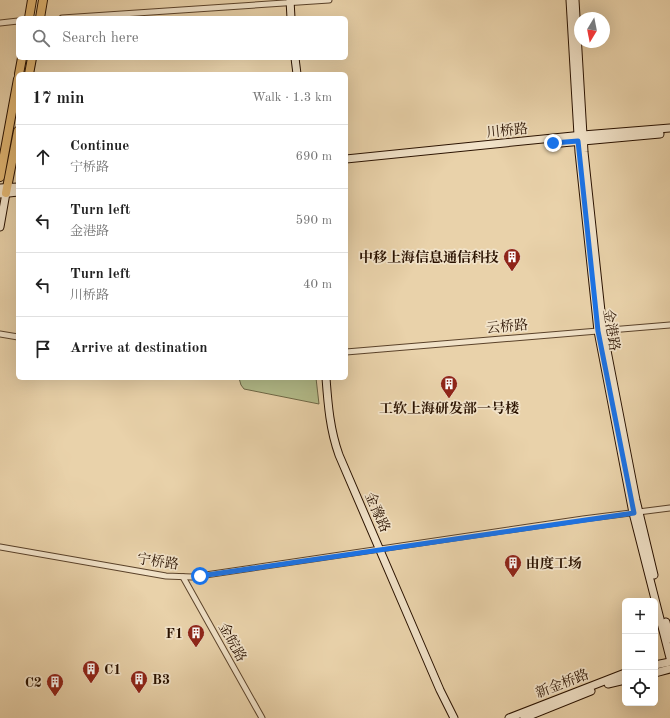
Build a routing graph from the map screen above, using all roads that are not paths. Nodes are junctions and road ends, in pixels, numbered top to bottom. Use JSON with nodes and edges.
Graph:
{"nodes":[{"id":1,"x":32,"y":0,"type":"edge"},
{"id":2,"x":43,"y":0,"type":"edge"},
{"id":3,"x":329,"y":0,"type":"edge"},
{"id":4,"x":570,"y":0,"type":"edge"},
{"id":5,"x":575,"y":0,"type":"edge"},
{"id":6,"x":290,"y":1,"type":"edge"},
{"id":7,"x":29,"y":16,"type":"edge"},
{"id":8,"x":40,"y":16,"type":"edge"},
{"id":9,"x":89,"y":16,"type":"edge"},
{"id":10,"x":291,"y":16,"type":"edge"},
{"id":11,"x":16,"y":21,"type":"edge"},
{"id":12,"x":0,"y":23,"type":"edge"},
{"id":13,"x":22,"y":60,"type":"edge"},
{"id":14,"x":32,"y":60,"type":"edge"},
{"id":15,"x":295,"y":60,"type":"edge"},
{"id":16,"x":19,"y":72,"type":"edge"},
{"id":17,"x":29,"y":72,"type":"edge"},
{"id":18,"x":297,"y":72,"type":"edge"},
{"id":19,"x":16,"y":90,"type":"edge"},
{"id":20,"x":670,"y":128,"type":"edge"},
{"id":21,"x":670,"y":133,"type":"edge"},
{"id":22,"x":581,"y":138,"type":"junction"},
{"id":23,"x":16,"y":139,"type":"edge"},
{"id":24,"x":348,"y":159,"type":"edge"},
{"id":25,"x":348,"y":164,"type":"edge"},
{"id":26,"x":0,"y":177,"type":"edge"},
{"id":27,"x":16,"y":188,"type":"edge"},
{"id":28,"x":3,"y":191,"type":"edge"},
{"id":29,"x":16,"y":192,"type":"edge"},
{"id":30,"x":0,"y":227,"type":"edge"},
{"id":31,"x":670,"y":325,"type":"edge"},
{"id":32,"x":601,"y":330,"type":"junction"},
{"id":33,"x":0,"y":334,"type":"edge"},
{"id":34,"x":16,"y":337,"type":"edge"},
{"id":35,"x":348,"y":352,"type":"edge"},
{"id":36,"x":326,"y":380,"type":"edge"},
{"id":37,"x":670,"y":508,"type":"edge"},
{"id":38,"x":636,"y":512,"type":"junction"},
{"id":39,"x":0,"y":546,"type":"edge"},
{"id":40,"x":380,"y":550,"type":"junction"},
{"id":41,"x":183,"y":577,"type":"junction"},
{"id":42,"x":670,"y":639,"type":"edge"},
{"id":43,"x":670,"y":658,"type":"edge"},
{"id":44,"x":670,"y":662,"type":"edge"},
{"id":45,"x":658,"y":664,"type":"edge"},
{"id":46,"x":670,"y":669,"type":"edge"},
{"id":47,"x":658,"y":672,"type":"edge"},
{"id":48,"x":622,"y":674,"type":"edge"},
{"id":49,"x":622,"y":680,"type":"edge"},
{"id":50,"x":262,"y":718,"type":"edge"},
{"id":51,"x":454,"y":718,"type":"edge"},
{"id":52,"x":509,"y":718,"type":"edge"},
{"id":53,"x":524,"y":718,"type":"edge"}],
"edges":[{"from":1,"to":7,"type":"main road"},
{"from":2,"to":8,"type":"main road"},
{"from":3,"to":6,"type":"street"},
{"from":4,"to":22,"type":"street","name":"金港路"},
{"from":5,"to":22,"type":"street","name":"金港路"},
{"from":6,"to":9,"type":"street"},
{"from":6,"to":10,"type":"street"},
{"from":11,"to":12,"type":"street"},
{"from":13,"to":16,"type":"main road"},
{"from":14,"to":17,"type":"main road"},
{"from":15,"to":18,"type":"street"},
{"from":19,"to":26,"type":"main road"},
{"from":20,"to":22,"type":"street","name":"川桥路"},
{"from":21,"to":22,"type":"street","name":"川桥路"},
{"from":22,"to":24,"type":"street","name":"川桥路"},
{"from":22,"to":25,"type":"street","name":"川桥路"},
{"from":22,"to":32,"type":"street","name":"金港路"},
{"from":23,"to":28,"type":"main road"},
{"from":27,"to":28,"type":"street"},
{"from":28,"to":29,"type":"street"},
{"from":28,"to":30,"type":"street"},
{"from":31,"to":32,"type":"street","name":"云桥路"},
{"from":32,"to":35,"type":"street","name":"云桥路"},
{"from":32,"to":38,"type":"street","name":"金港路"},
{"from":33,"to":34,"type":"street"},
{"from":36,"to":40,"type":"street","name":"金豫路"},
{"from":37,"to":38,"type":"street","name":"宁桥路"},
{"from":38,"to":40,"type":"street","name":"宁桥路"},
{"from":38,"to":42,"type":"street","name":"金港路"},
{"from":38,"to":43,"type":"street","name":"金港路"},
{"from":39,"to":41,"type":"street","name":"宁桥路"},
{"from":40,"to":41,"type":"street","name":"宁桥路"},
{"from":40,"to":51,"type":"street","name":"金豫路"},
{"from":41,"to":50,"type":"street","name":"金皖路"},
{"from":44,"to":45,"type":"street"},
{"from":46,"to":47,"type":"street"},
{"from":48,"to":52,"type":"street","name":"新金桥路"},
{"from":49,"to":53,"type":"street","name":"新金桥路"}]}
